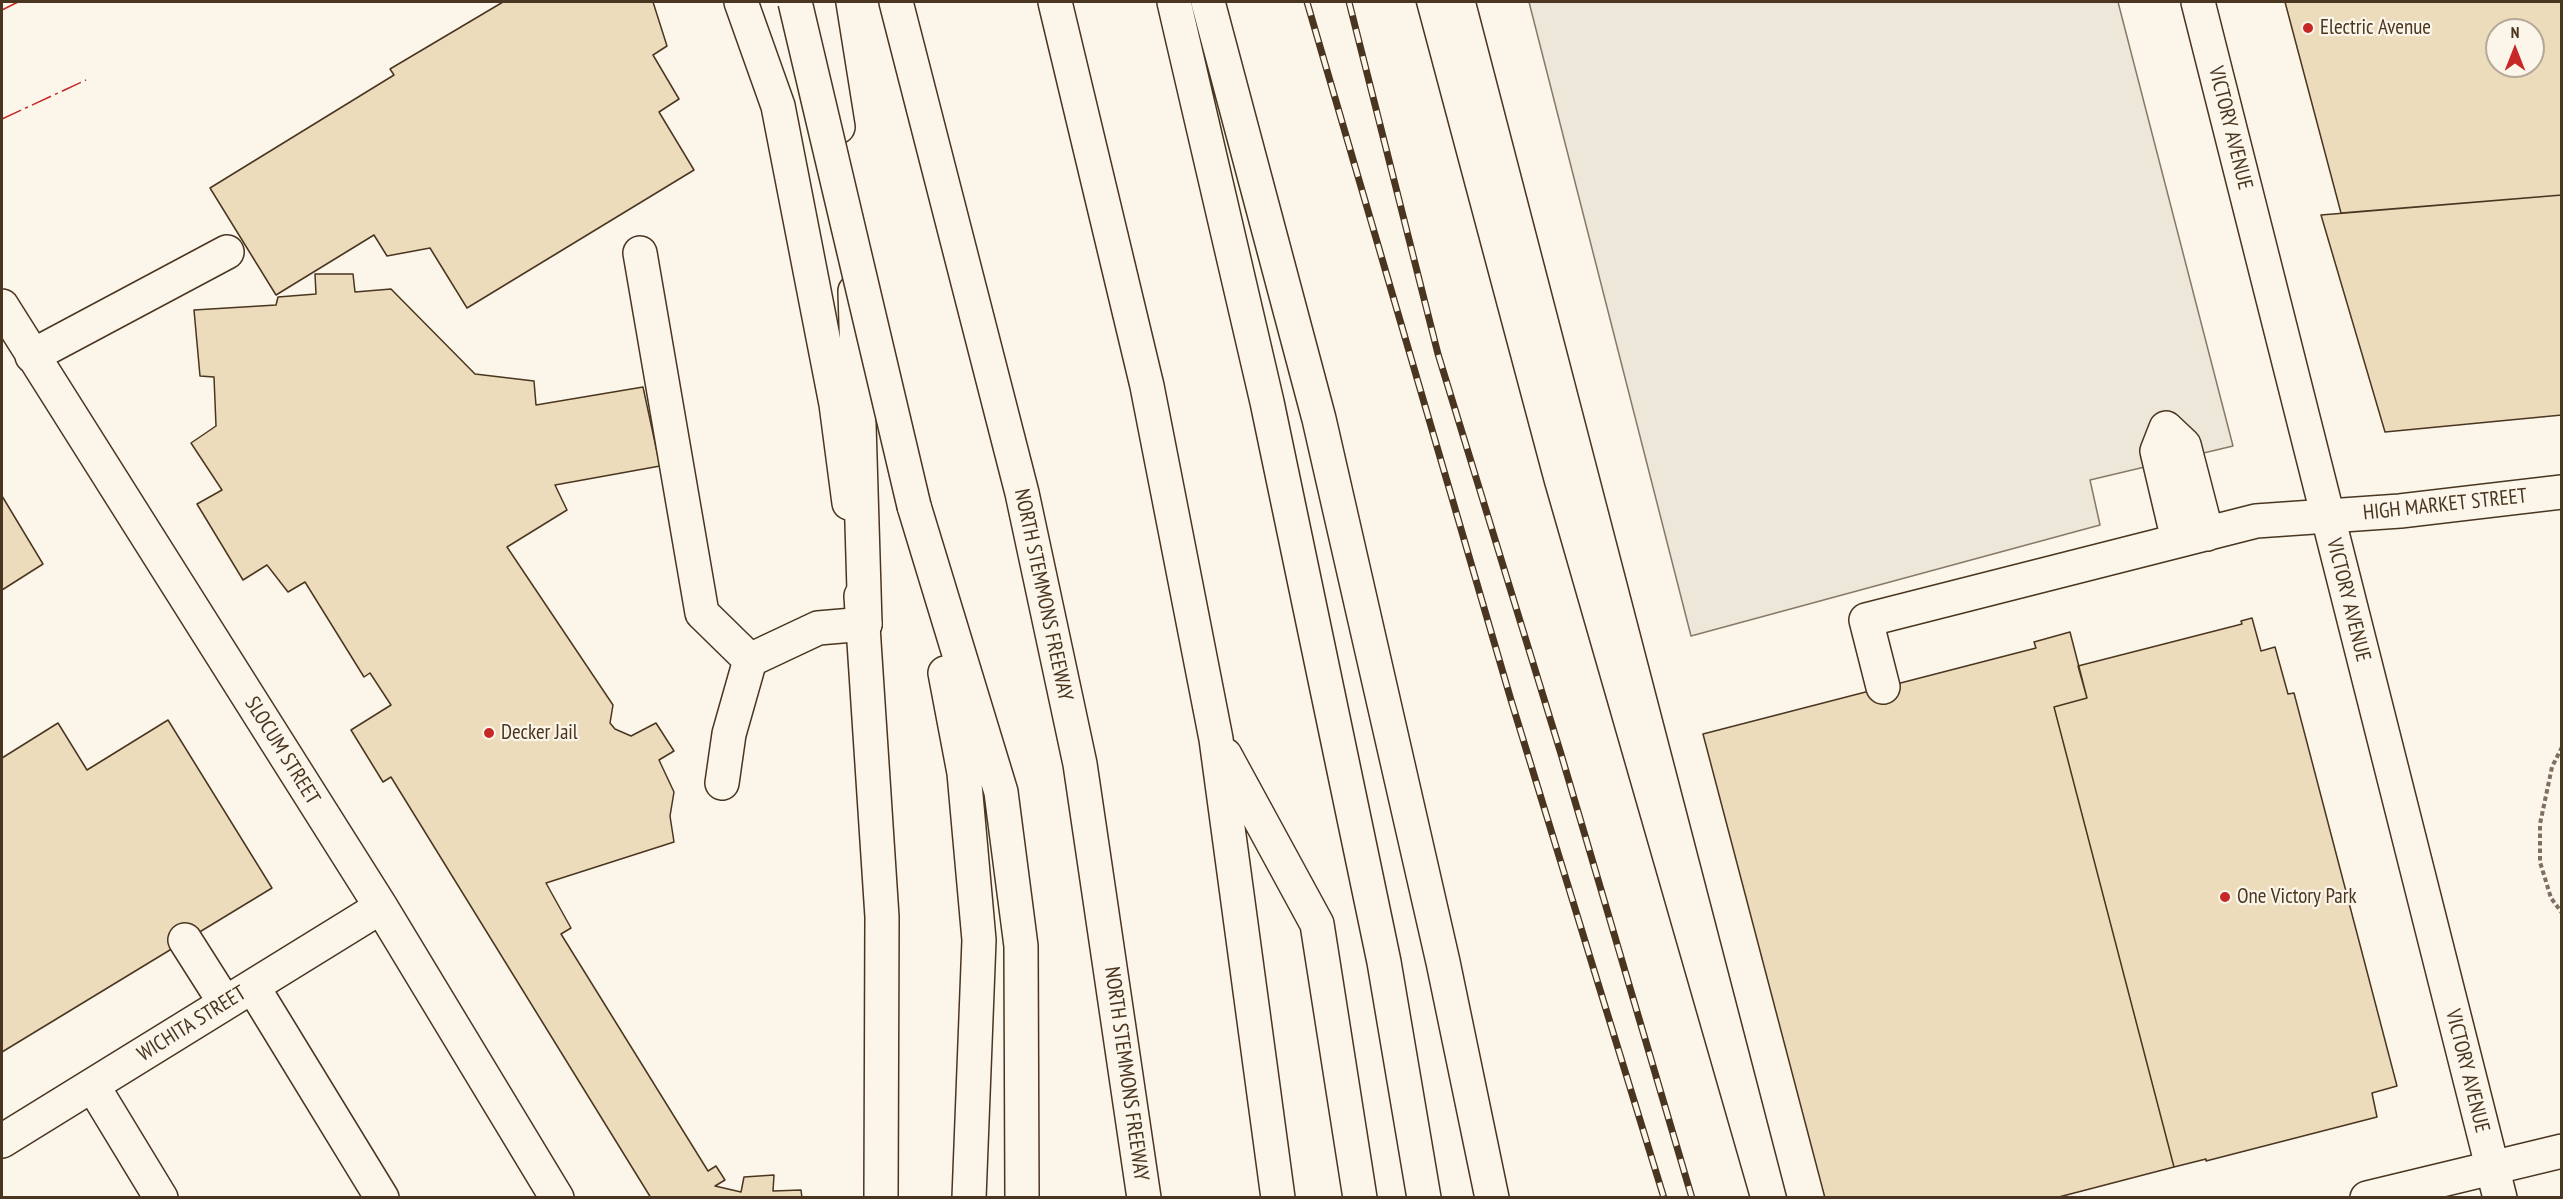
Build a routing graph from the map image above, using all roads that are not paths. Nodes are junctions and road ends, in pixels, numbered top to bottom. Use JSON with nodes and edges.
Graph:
{"nodes":[{"id":1,"x":741,"y":2,"type":"edge"},
{"id":2,"x":795,"y":2,"type":"edge"},
{"id":3,"x":818,"y":2,"type":"edge"},
{"id":4,"x":896,"y":2,"type":"edge"},
{"id":5,"x":1055,"y":2,"type":"edge"},
{"id":6,"x":1174,"y":2,"type":"edge"},
{"id":7,"x":1208,"y":2,"type":"edge"},
{"id":8,"x":2198,"y":2,"type":"edge"},
{"id":9,"x":227,"y":252,"type":"dead end"},
{"id":10,"x":640,"y":253,"type":"dead end"},
{"id":11,"x":2,"y":306,"type":"edge"},
{"id":12,"x":32,"y":356,"type":"junction"},
{"id":13,"x":2562,"y":492,"type":"edge"},
{"id":14,"x":914,"y":506,"type":"junction"},
{"id":15,"x":2328,"y":516,"type":"junction"},
{"id":16,"x":865,"y":624,"type":"junction"},
{"id":17,"x":750,"y":660,"type":"junction"},
{"id":18,"x":1883,"y":687,"type":"dead end"},
{"id":19,"x":1216,"y":739,"type":"junction"},
{"id":20,"x":722,"y":783,"type":"dead end"},
{"id":21,"x":381,"y":907,"type":"junction"},
{"id":22,"x":185,"y":940,"type":"dead end"},
{"id":23,"x":253,"y":987,"type":"junction"},
{"id":24,"x":225,"y":1003,"type":"junction"},
{"id":25,"x":93,"y":1086,"type":"junction"},
{"id":26,"x":2,"y":1141,"type":"edge"},
{"id":27,"x":2562,"y":1151,"type":"edge"},
{"id":28,"x":2496,"y":1183,"type":"edge"},
{"id":29,"x":161,"y":1197,"type":"edge"},
{"id":30,"x":382,"y":1197,"type":"edge"},
{"id":31,"x":557,"y":1197,"type":"edge"},
{"id":32,"x":881,"y":1197,"type":"edge"},
{"id":33,"x":969,"y":1197,"type":"edge"},
{"id":34,"x":1022,"y":1197,"type":"edge"},
{"id":35,"x":1144,"y":1197,"type":"edge"},
{"id":36,"x":1278,"y":1197,"type":"edge"},
{"id":37,"x":1360,"y":1197,"type":"edge"},
{"id":38,"x":1424,"y":1197,"type":"edge"},
{"id":39,"x":1492,"y":1197,"type":"edge"},
{"id":40,"x":2367,"y":1197,"type":"edge"}],
"edges":[{"from":1,"to":16,"type":"main road"},
{"from":2,"to":14,"type":"main road","bridge":true},
{"from":3,"to":16,"type":"main road"},
{"from":4,"to":35,"type":"main road","name":"NORTH STEMMONS FREEWAY"},
{"from":5,"to":19,"type":"main road"},
{"from":6,"to":38,"type":"main road"},
{"from":7,"to":39,"type":"main road"},
{"from":8,"to":15,"type":"main road","name":"VICTORY AVENUE"},
{"from":9,"to":12,"type":"main road"},
{"from":10,"to":17,"type":"main road"},
{"from":11,"to":12,"type":"main road","name":"SLOCUM STREET"},
{"from":12,"to":21,"type":"main road","name":"SLOCUM STREET"},
{"from":13,"to":15,"type":"main road","name":"HIGH MARKET STREET"},
{"from":14,"to":33,"type":"main road"},
{"from":14,"to":34,"type":"main road"},
{"from":15,"to":18,"type":"main road","name":"HIGH MARKET STREET"},
{"from":15,"to":28,"type":"main road","name":"VICTORY AVENUE"},
{"from":16,"to":17,"type":"main road"},
{"from":16,"to":32,"type":"main road"},
{"from":17,"to":20,"type":"main road"},
{"from":19,"to":36,"type":"main road"},
{"from":19,"to":37,"type":"main road"},
{"from":21,"to":23,"type":"main road","name":"WICHITA STREET"},
{"from":21,"to":31,"type":"main road","name":"SLOCUM STREET"},
{"from":22,"to":24,"type":"main road"},
{"from":23,"to":24,"type":"main road","name":"WICHITA STREET"},
{"from":23,"to":30,"type":"main road"},
{"from":24,"to":25,"type":"main road","name":"WICHITA STREET"},
{"from":25,"to":26,"type":"main road","name":"WICHITA STREET"},
{"from":25,"to":29,"type":"main road"},
{"from":27,"to":28,"type":"main road"},
{"from":28,"to":40,"type":"main road"}]}
